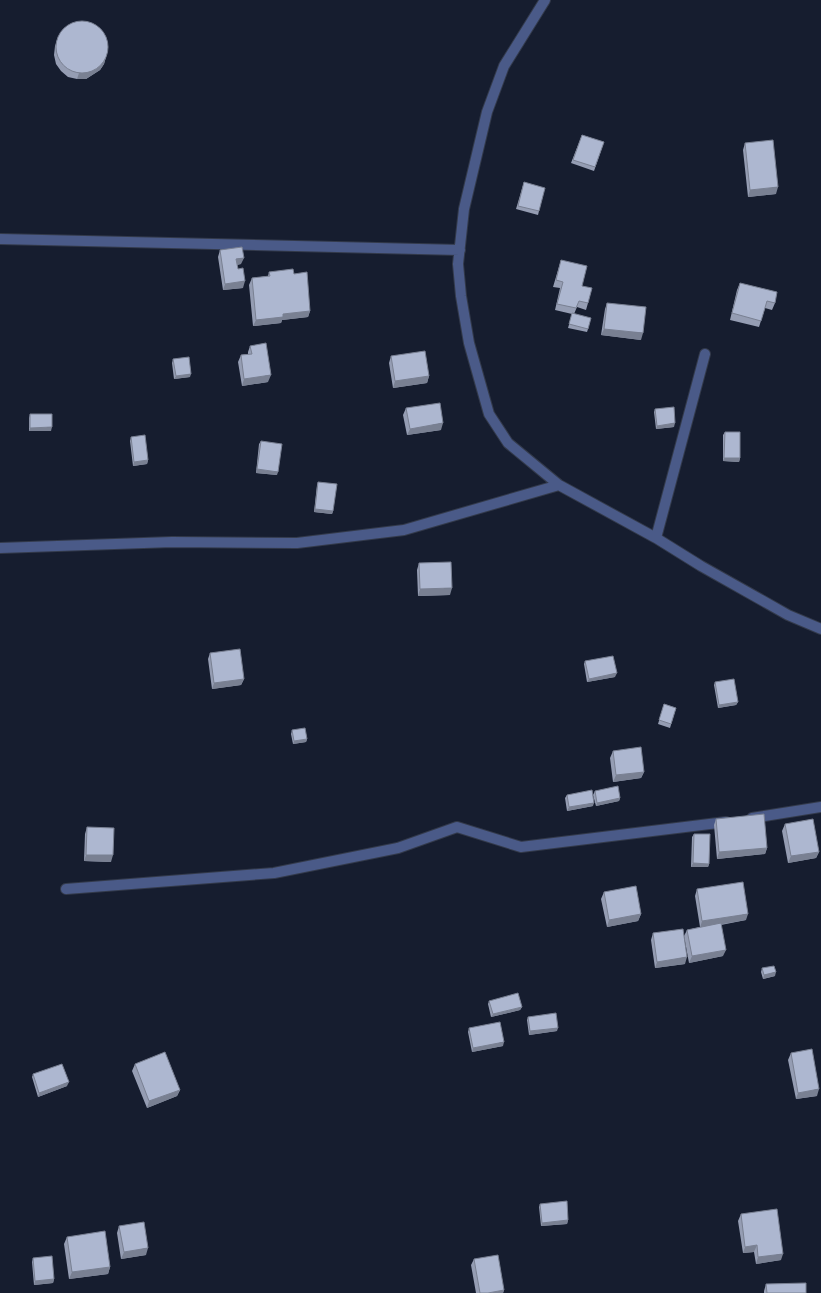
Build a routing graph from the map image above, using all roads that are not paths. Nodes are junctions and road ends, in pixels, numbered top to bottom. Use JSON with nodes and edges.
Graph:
{"nodes":[{"id":1,"x":544,"y":0,"type":"edge"},
{"id":2,"x":0,"y":238,"type":"edge"},
{"id":3,"x":460,"y":250,"type":"junction"},
{"id":4,"x":705,"y":354,"type":"dead end"},
{"id":5,"x":559,"y":485,"type":"junction"},
{"id":6,"x":656,"y":538,"type":"junction"},
{"id":7,"x":0,"y":548,"type":"edge"},
{"id":8,"x":821,"y":629,"type":"edge"},
{"id":9,"x":821,"y":807,"type":"edge"},
{"id":10,"x":66,"y":889,"type":"dead end"}],
"edges":[{"from":1,"to":3,"type":"street"},
{"from":2,"to":3,"type":"street"},
{"from":3,"to":5,"type":"street"},
{"from":4,"to":6,"type":"street"},
{"from":5,"to":6,"type":"street"},
{"from":5,"to":7,"type":"street"},
{"from":6,"to":8,"type":"street"},
{"from":9,"to":10,"type":"street"}]}
